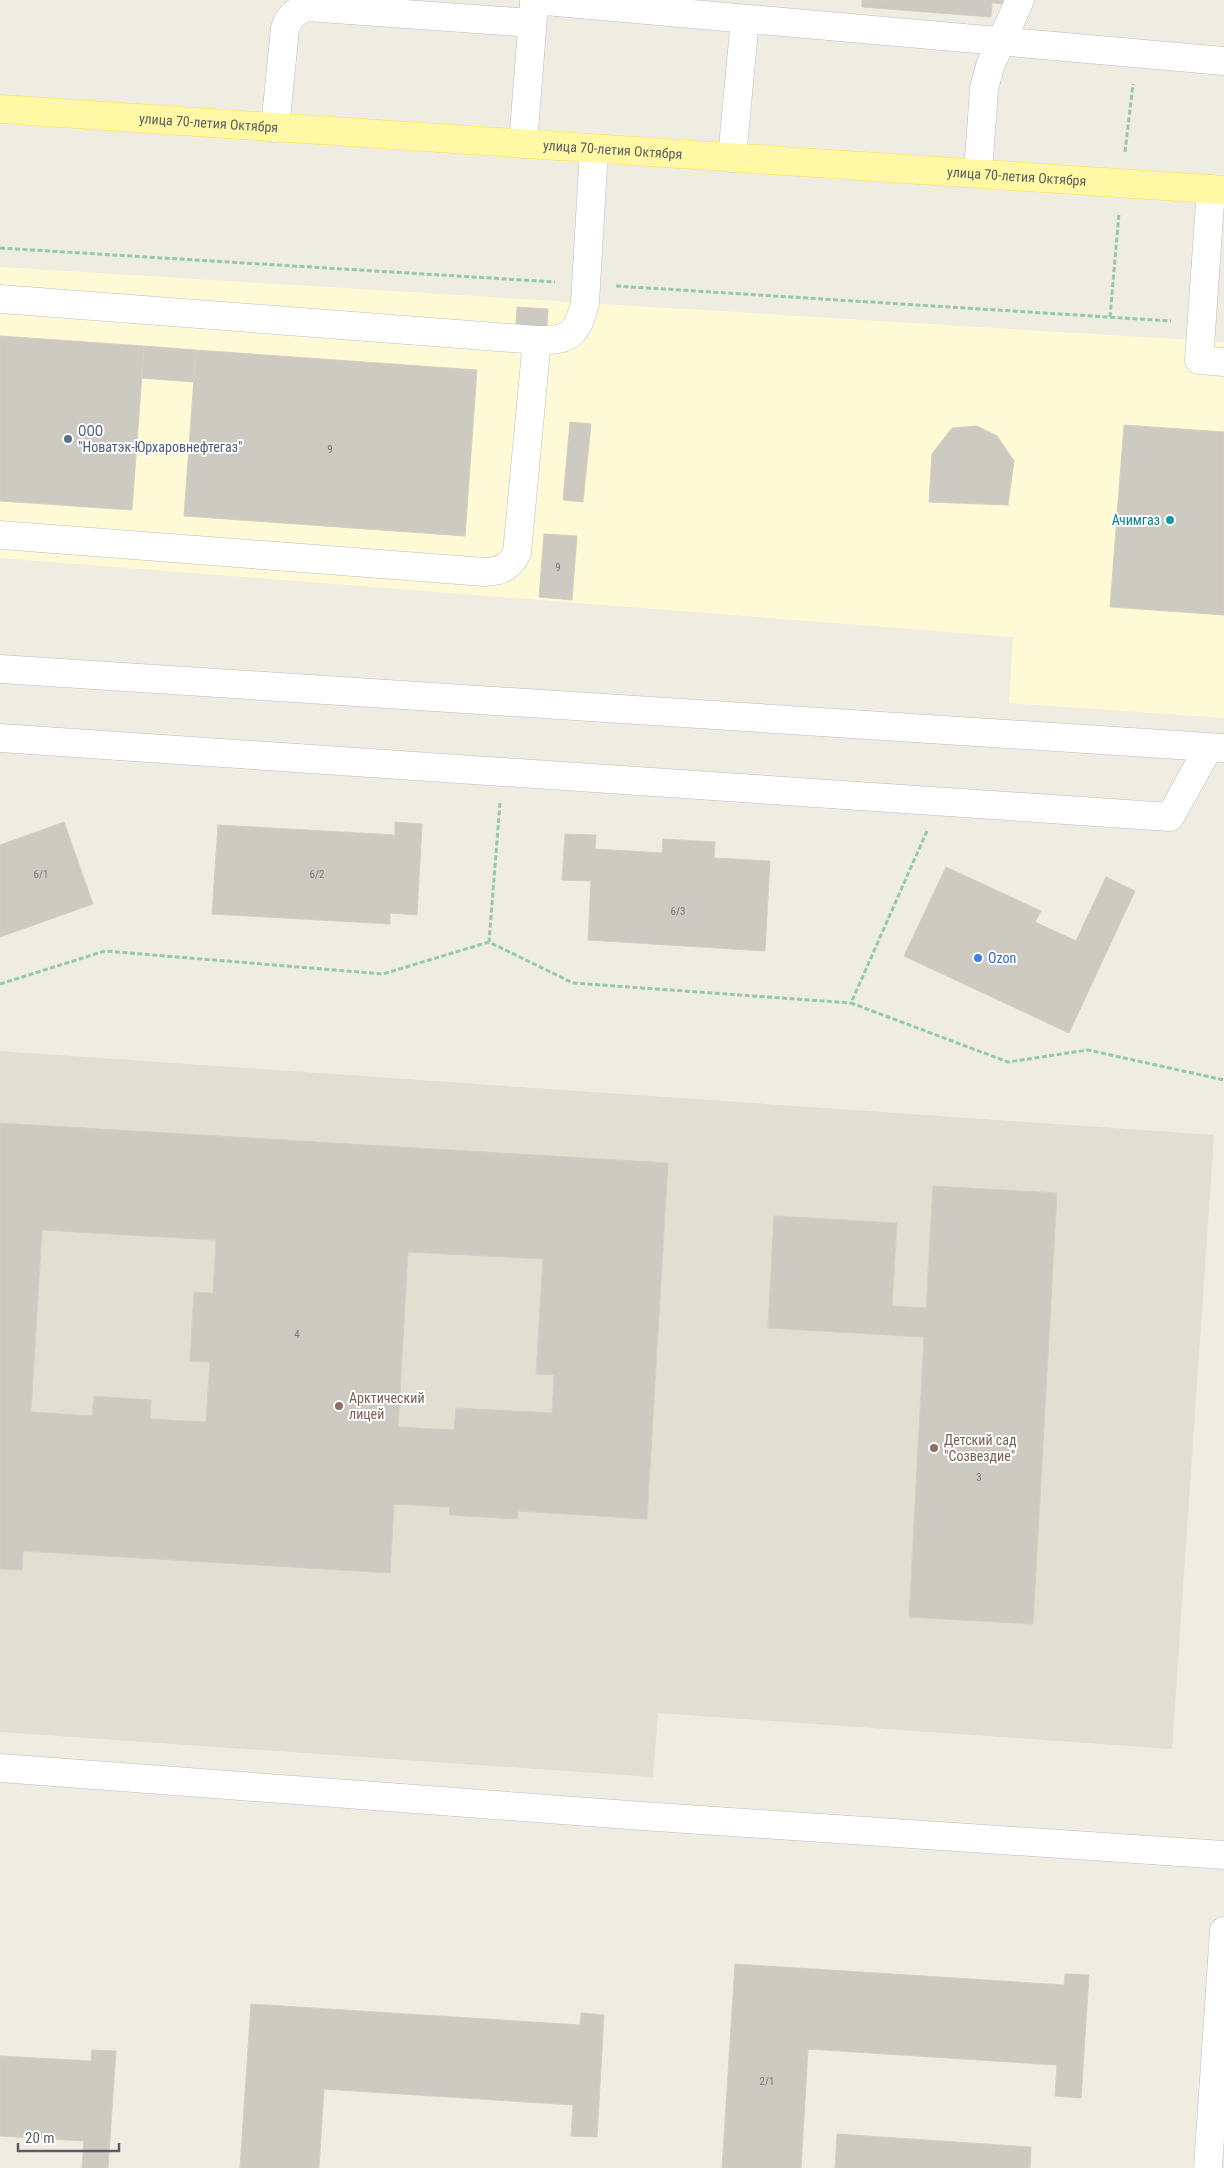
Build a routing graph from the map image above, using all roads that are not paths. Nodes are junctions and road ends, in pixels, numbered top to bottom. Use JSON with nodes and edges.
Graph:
{"nodes":[{"id":1,"x":1020,"y":0,"type":"edge"},
{"id":2,"x":533,"y":8,"type":"edge"},
{"id":3,"x":745,"y":19,"type":"junction"},
{"id":4,"x":1002,"y":41,"type":"junction"},
{"id":5,"x":1224,"y":61,"type":"edge"},
{"id":6,"x":0,"y":109,"type":"edge"},
{"id":7,"x":275,"y":128,"type":"junction"},
{"id":8,"x":523,"y":144,"type":"junction"},
{"id":9,"x":594,"y":149,"type":"junction"},
{"id":10,"x":732,"y":158,"type":"junction"},
{"id":11,"x":978,"y":173,"type":"junction"},
{"id":12,"x":1218,"y":189,"type":"edge"},
{"id":13,"x":0,"y":298,"type":"edge"},
{"id":14,"x":537,"y":340,"type":"junction"},
{"id":15,"x":1224,"y":362,"type":"edge"},
{"id":16,"x":0,"y":535,"type":"edge"},
{"id":17,"x":0,"y":669,"type":"edge"},
{"id":18,"x":0,"y":738,"type":"edge"},
{"id":19,"x":1216,"y":747,"type":"edge"},
{"id":20,"x":0,"y":1768,"type":"edge"},
{"id":21,"x":1224,"y":1855,"type":"edge"},
{"id":22,"x":1224,"y":1931,"type":"edge"},
{"id":23,"x":1221,"y":2027,"type":"edge"},
{"id":24,"x":1208,"y":2168,"type":"edge"}],
"edges":[{"from":1,"to":4,"type":"lane"},
{"from":2,"to":3,"type":"lane"},
{"from":2,"to":7,"type":"lane"},
{"from":2,"to":8,"type":"lane"},
{"from":3,"to":4,"type":"lane"},
{"from":3,"to":10,"type":"lane"},
{"from":4,"to":5,"type":"lane"},
{"from":4,"to":11,"type":"lane"},
{"from":6,"to":7,"type":"main road","name":"улица 70-летия Октября"},
{"from":7,"to":8,"type":"main road","name":"улица 70-летия Октября"},
{"from":8,"to":9,"type":"main road","name":"улица 70-летия Октября"},
{"from":9,"to":10,"type":"main road","name":"улица 70-летия Октября"},
{"from":9,"to":14,"type":"lane"},
{"from":10,"to":11,"type":"main road","name":"улица 70-летия Октября"},
{"from":11,"to":12,"type":"main road","name":"улица 70-летия Октября"},
{"from":12,"to":15,"type":"lane"},
{"from":13,"to":14,"type":"lane"},
{"from":14,"to":16,"type":"lane"},
{"from":17,"to":19,"type":"lane"},
{"from":18,"to":19,"type":"lane"},
{"from":20,"to":21,"type":"lane"},
{"from":22,"to":23,"type":"lane"},
{"from":23,"to":24,"type":"lane"}]}
